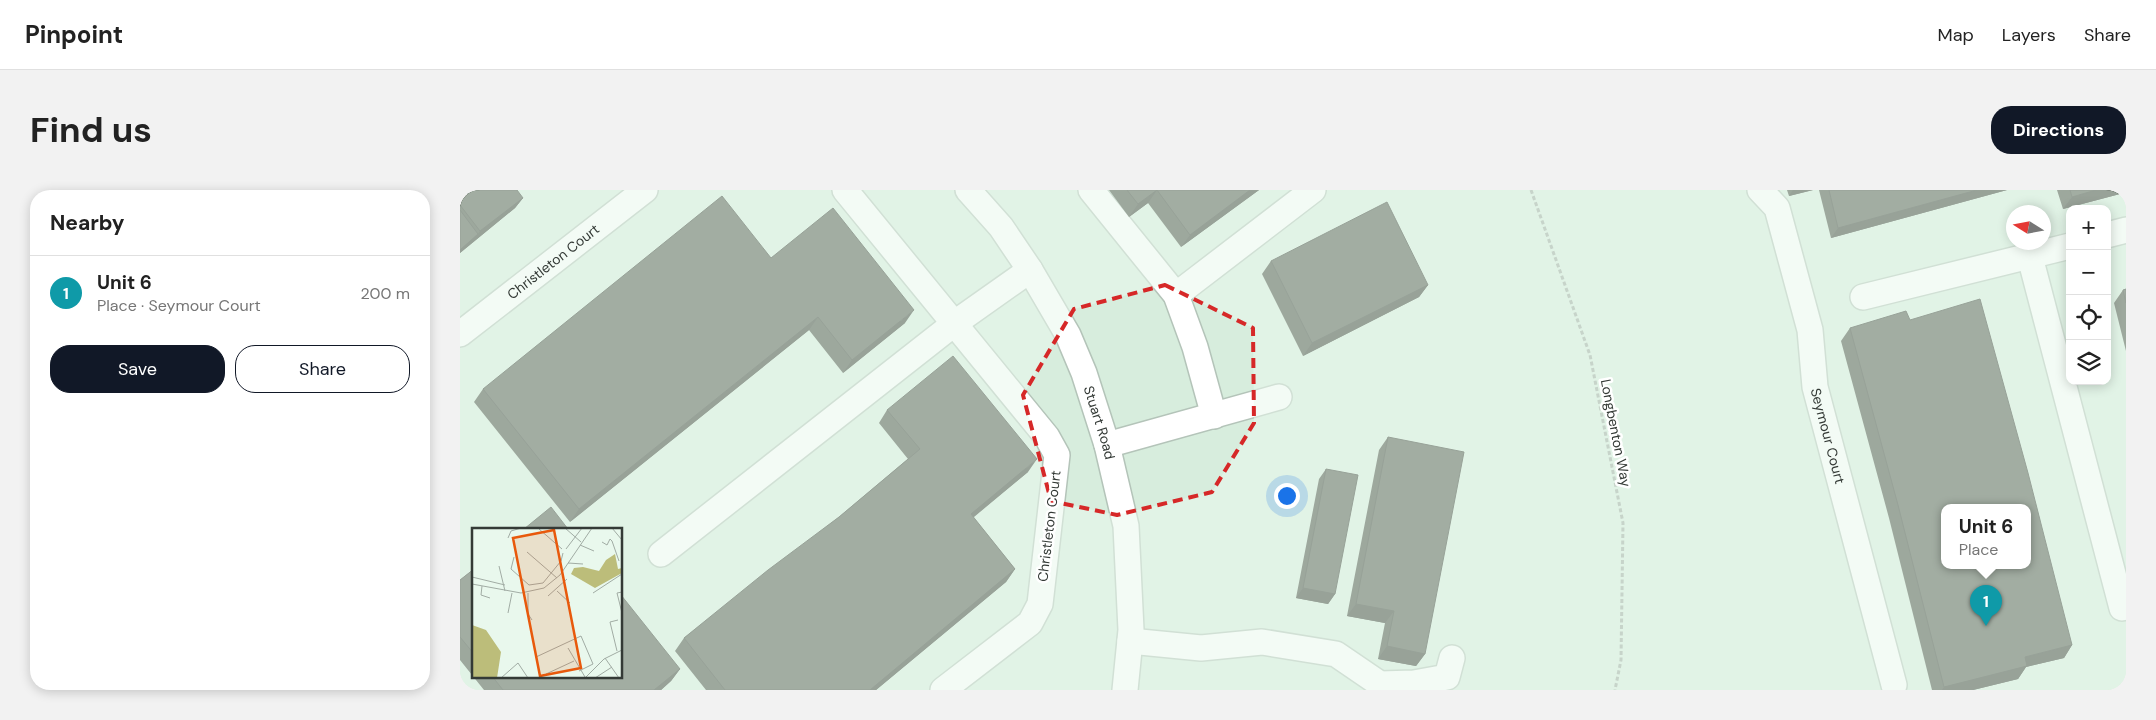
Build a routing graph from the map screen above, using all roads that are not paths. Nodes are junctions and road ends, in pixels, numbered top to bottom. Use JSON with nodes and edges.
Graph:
{"nodes":[{"id":1,"x":645,"y":190,"type":"edge"},
{"id":2,"x":845,"y":190,"type":"edge"},
{"id":3,"x":968,"y":190,"type":"edge"},
{"id":4,"x":1091,"y":190,"type":"edge"},
{"id":5,"x":1313,"y":190,"type":"edge"},
{"id":6,"x":1760,"y":190,"type":"edge"},
{"id":7,"x":2126,"y":230,"type":"edge"},
{"id":8,"x":2111,"y":235,"type":"edge"},
{"id":9,"x":2066,"y":247,"type":"edge"},
{"id":10,"x":2030,"y":257,"type":"junction"},
{"id":11,"x":1030,"y":270,"type":"junction"},
{"id":12,"x":1176,"y":295,"type":"junction"},
{"id":13,"x":1863,"y":297,"type":"dead end"},
{"id":14,"x":955,"y":323,"type":"junction"},
{"id":15,"x":460,"y":334,"type":"edge"},
{"id":16,"x":1279,"y":397,"type":"dead end"},
{"id":17,"x":1214,"y":416,"type":"junction"},
{"id":18,"x":1107,"y":445,"type":"junction"},
{"id":19,"x":661,"y":554,"type":"dead end"},
{"id":20,"x":2122,"y":608,"type":"dead end"},
{"id":21,"x":1130,"y":642,"type":"junction"},
{"id":22,"x":1452,"y":658,"type":"dead end"},
{"id":23,"x":1894,"y":685,"type":"dead end"},
{"id":24,"x":943,"y":690,"type":"edge"},
{"id":25,"x":1125,"y":690,"type":"edge"}],
"edges":[{"from":1,"to":15,"type":"street","name":"Christleton Court"},
{"from":2,"to":14,"type":"street","name":"Christleton Court"},
{"from":3,"to":11,"type":"street","name":"Stuart Road"},
{"from":4,"to":12,"type":"street"},
{"from":5,"to":12,"type":"street"},
{"from":6,"to":23,"type":"street","name":"Seymour Court"},
{"from":7,"to":8,"type":"street"},
{"from":9,"to":10,"type":"street"},
{"from":10,"to":13,"type":"street"},
{"from":10,"to":20,"type":"street"},
{"from":11,"to":14,"type":"street"},
{"from":11,"to":18,"type":"street","name":"Stuart Road"},
{"from":12,"to":17,"type":"street"},
{"from":14,"to":19,"type":"street"},
{"from":14,"to":24,"type":"street","name":"Christleton Court"},
{"from":16,"to":17,"type":"street"},
{"from":17,"to":18,"type":"street"},
{"from":18,"to":21,"type":"street","name":"Stuart Road"},
{"from":21,"to":22,"type":"street"},
{"from":21,"to":25,"type":"street","name":"Stuart Road"}]}
